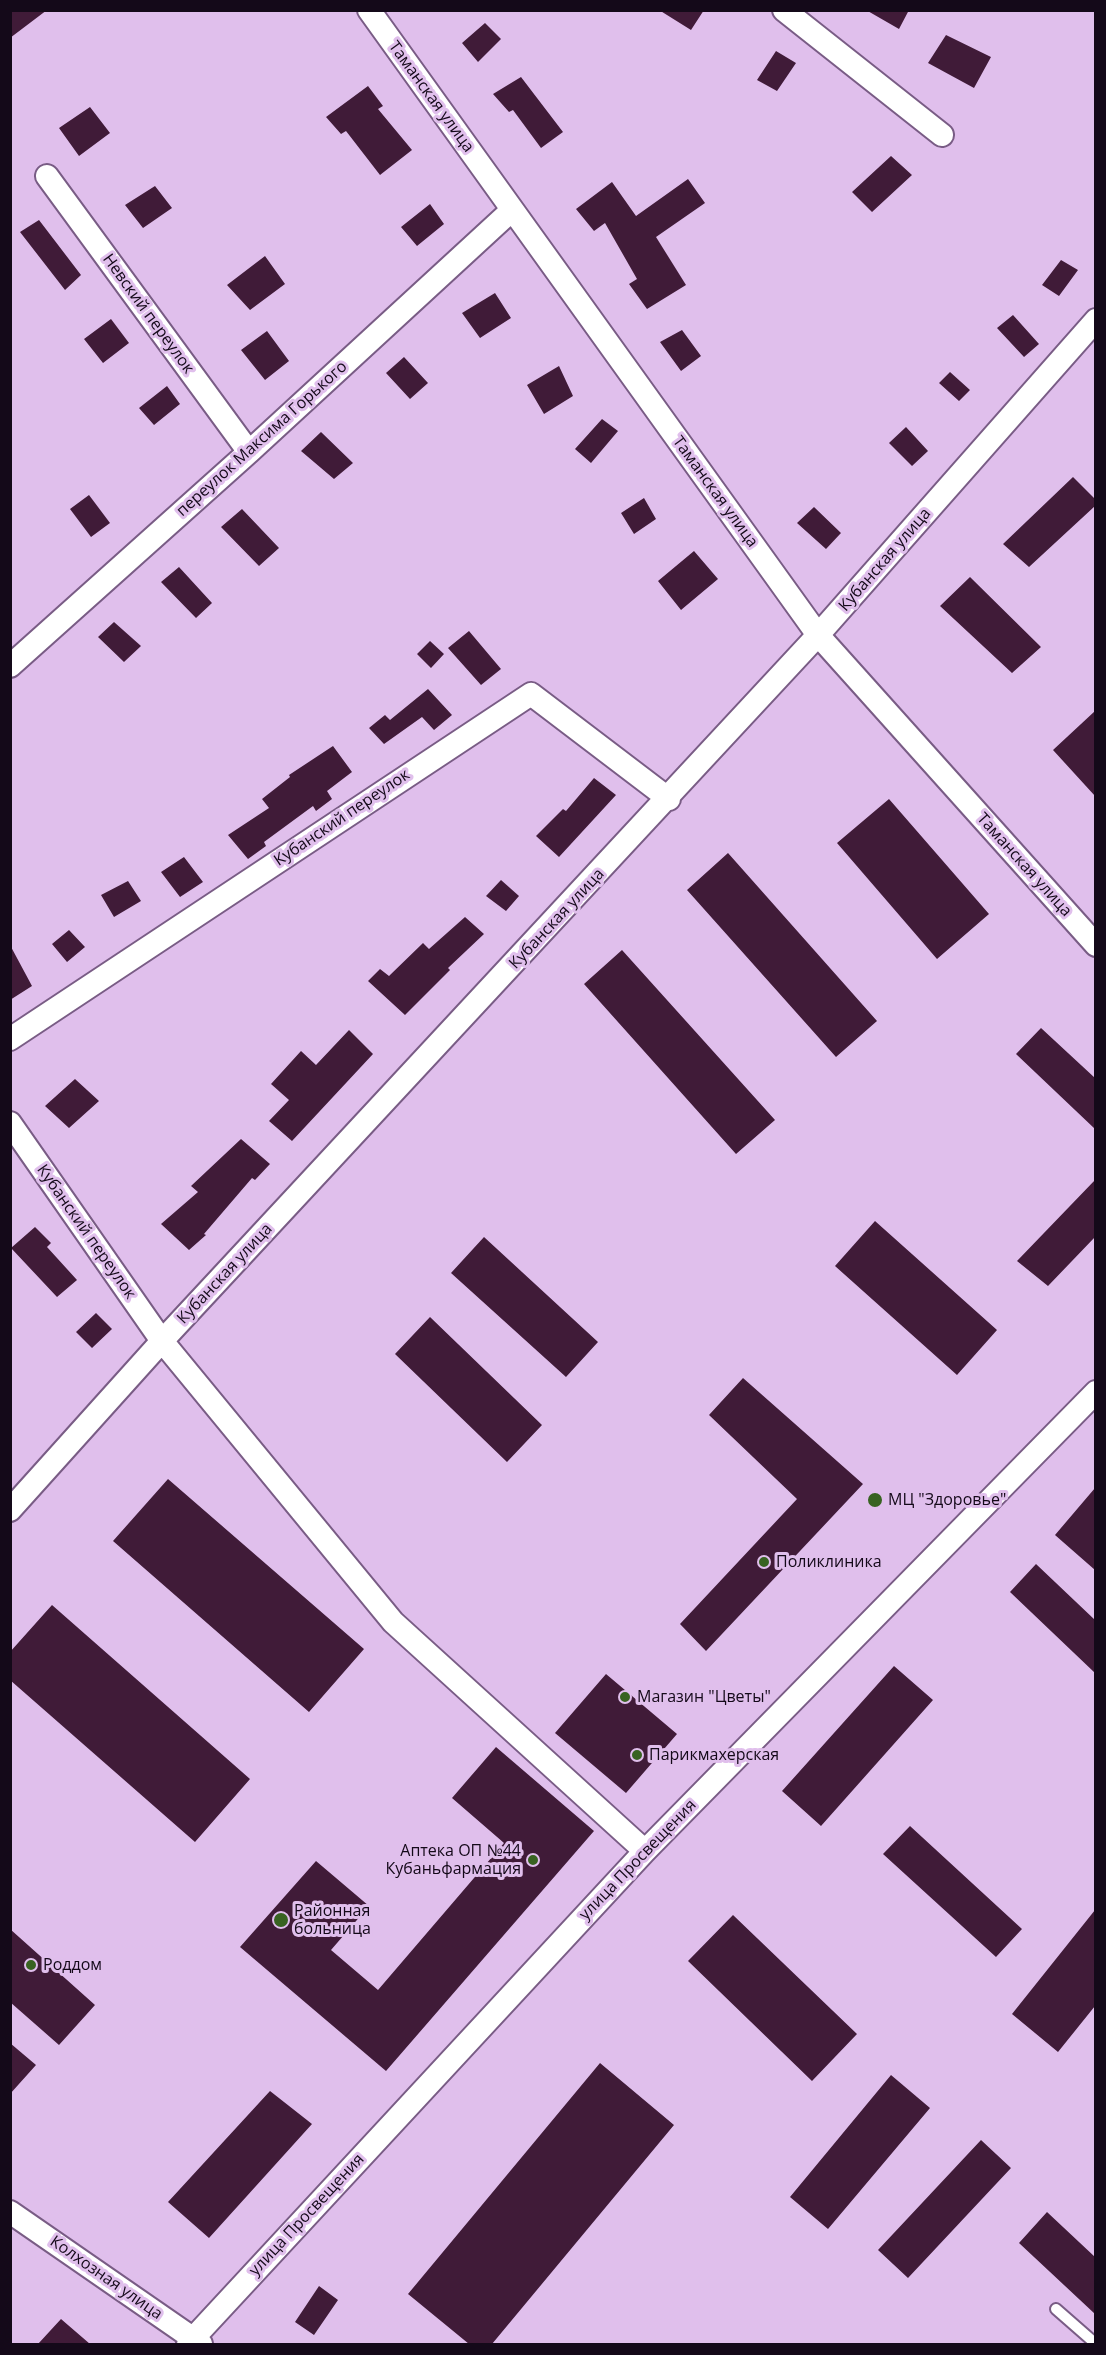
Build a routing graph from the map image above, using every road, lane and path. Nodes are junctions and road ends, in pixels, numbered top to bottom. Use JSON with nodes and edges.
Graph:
{"nodes":[{"id":1,"x":369,"y":10,"type":"edge"},
{"id":2,"x":784,"y":10,"type":"edge"},
{"id":3,"x":942,"y":135,"type":"dead end"},
{"id":4,"x":47,"y":176,"type":"dead end"},
{"id":5,"x":512,"y":210,"type":"junction"},
{"id":6,"x":1095,"y":320,"type":"edge"},
{"id":7,"x":249,"y":452,"type":"junction"},
{"id":8,"x":818,"y":635,"type":"junction"},
{"id":9,"x":15,"y":653,"type":"edge"},
{"id":10,"x":669,"y":799,"type":"junction"},
{"id":11,"x":1095,"y":945,"type":"edge"},
{"id":12,"x":10,"y":1039,"type":"edge"},
{"id":13,"x":10,"y":1123,"type":"edge"},
{"id":14,"x":162,"y":1341,"type":"junction"},
{"id":15,"x":1095,"y":1392,"type":"edge"},
{"id":16,"x":10,"y":1510,"type":"edge"},
{"id":17,"x":645,"y":1851,"type":"junction"},
{"id":18,"x":10,"y":2212,"type":"edge"},
{"id":19,"x":1056,"y":2309,"type":"dead end"},
{"id":20,"x":194,"y":2342,"type":"edge"},
{"id":21,"x":1095,"y":2344,"type":"edge"}],
"edges":[{"from":1,"to":5,"type":"street","name":"Таманская улица"},
{"from":2,"to":3,"type":"street"},
{"from":4,"to":7,"type":"street","name":"Невский переулок"},
{"from":5,"to":7,"type":"street","name":"переулок Максима Горького"},
{"from":5,"to":8,"type":"street","name":"Таманская улица"},
{"from":6,"to":8,"type":"street","name":"Кубанская улица"},
{"from":7,"to":9,"type":"street","name":"переулок Максима Горького"},
{"from":8,"to":10,"type":"street","name":"Кубанская улица"},
{"from":8,"to":11,"type":"street","name":"Таманская улица"},
{"from":10,"to":12,"type":"street","name":"Кубанский переулок"},
{"from":10,"to":14,"type":"street","name":"Кубанская улица"},
{"from":13,"to":14,"type":"street","name":"Кубанский переулок"},
{"from":14,"to":16,"type":"street","name":"Кубанская улица"},
{"from":14,"to":17,"type":"street","name":"Кубанский переулок"},
{"from":15,"to":17,"type":"street","name":"улица Просвещения"},
{"from":17,"to":20,"type":"street","name":"улица Просвещения"},
{"from":18,"to":20,"type":"street","name":"Колхозная улица"},
{"from":19,"to":21,"type":"lane"}]}
